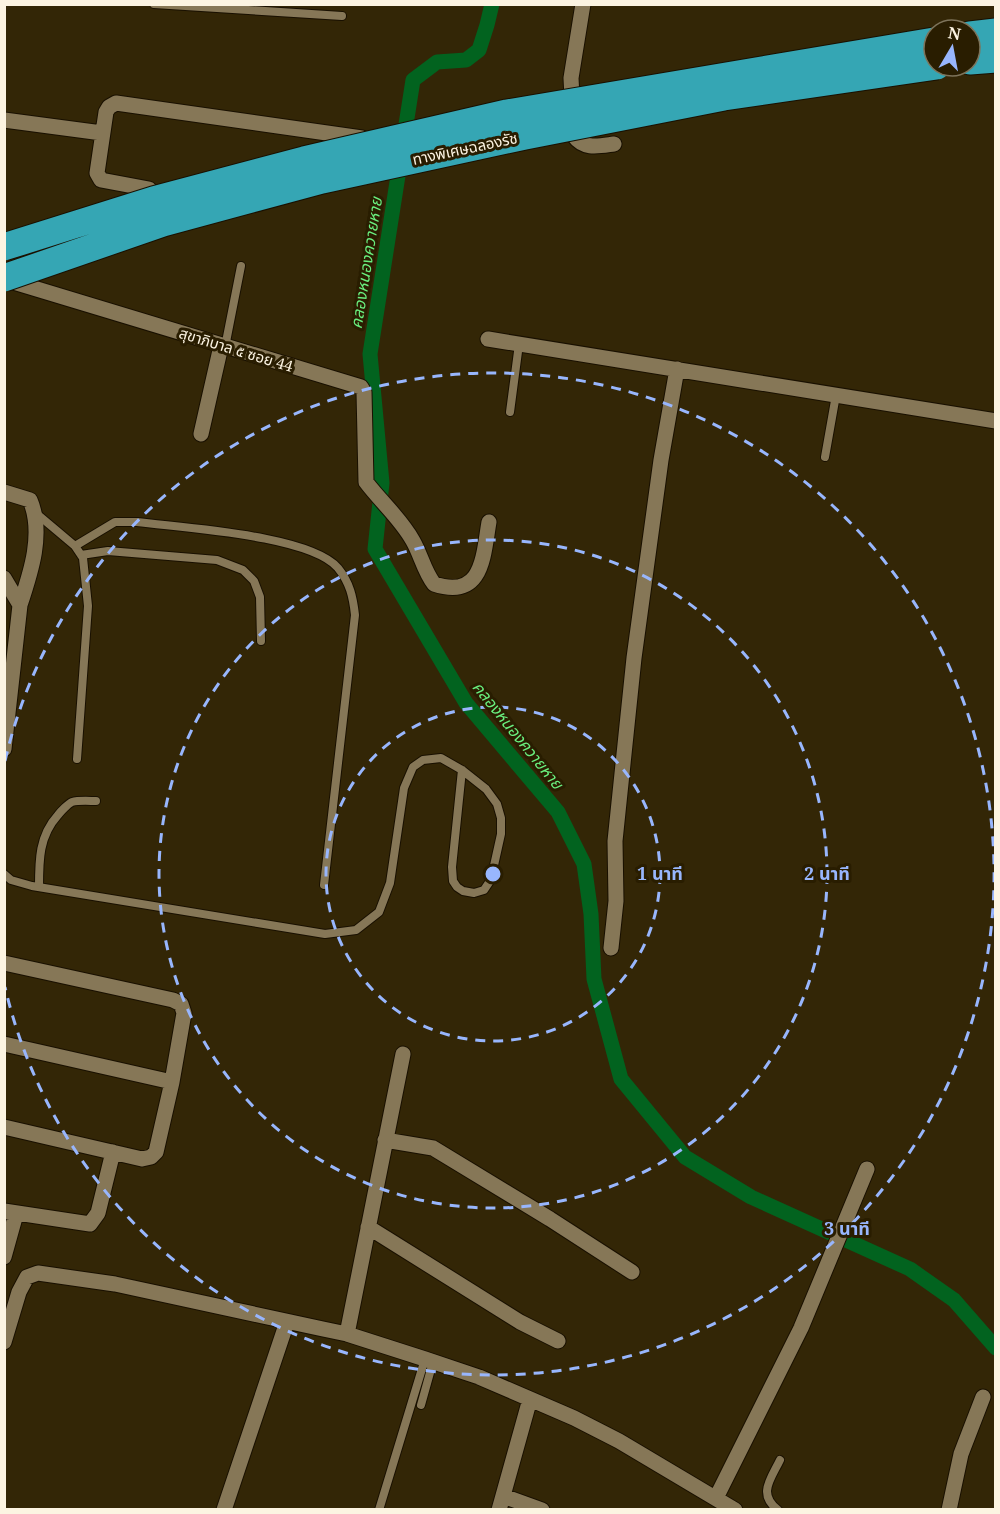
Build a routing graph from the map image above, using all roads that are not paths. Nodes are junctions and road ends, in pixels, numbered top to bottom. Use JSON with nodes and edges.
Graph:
{"nodes":[{"id":1,"x":154,"y":4,"type":"edge"},
{"id":2,"x":583,"y":4,"type":"edge"},
{"id":3,"x":342,"y":16,"type":"dead end"},
{"id":4,"x":922,"y":43,"type":"edge"},
{"id":5,"x":922,"y":68,"type":"edge"},
{"id":6,"x":4,"y":120,"type":"edge"},
{"id":7,"x":102,"y":134,"type":"junction"},
{"id":8,"x":362,"y":138,"type":"dead end"},
{"id":9,"x":614,"y":144,"type":"dead end"},
{"id":10,"x":149,"y":189,"type":"dead end"},
{"id":11,"x":4,"y":247,"type":"edge"},
{"id":12,"x":241,"y":266,"type":"dead end"},
{"id":13,"x":4,"y":278,"type":"edge"},
{"id":14,"x":488,"y":339,"type":"dead end"},
{"id":15,"x":519,"y":344,"type":"junction"},
{"id":16,"x":223,"y":346,"type":"junction"},
{"id":17,"x":677,"y":369,"type":"junction"},
{"id":18,"x":836,"y":395,"type":"junction"},
{"id":19,"x":510,"y":412,"type":"dead end"},
{"id":20,"x":996,"y":421,"type":"edge"},
{"id":21,"x":201,"y":434,"type":"dead end"},
{"id":22,"x":825,"y":457,"type":"dead end"},
{"id":23,"x":4,"y":492,"type":"edge"},
{"id":24,"x":36,"y":513,"type":"junction"},
{"id":25,"x":489,"y":522,"type":"dead end"},
{"id":26,"x":75,"y":546,"type":"junction"},
{"id":27,"x":81,"y":555,"type":"junction"},
{"id":28,"x":4,"y":578,"type":"edge"},
{"id":29,"x":20,"y":605,"type":"junction"},
{"id":30,"x":261,"y":640,"type":"dead end"},
{"id":31,"x":4,"y":749,"type":"edge"},
{"id":32,"x":77,"y":759,"type":"dead end"},
{"id":33,"x":462,"y":770,"type":"junction"},
{"id":34,"x":96,"y":801,"type":"dead end"},
{"id":35,"x":4,"y":874,"type":"edge"},
{"id":36,"x":324,"y":885,"type":"dead end"},
{"id":37,"x":39,"y":887,"type":"junction"},
{"id":38,"x":611,"y":948,"type":"dead end"},
{"id":39,"x":4,"y":963,"type":"edge"},
{"id":40,"x":4,"y":1044,"type":"edge"},
{"id":41,"x":403,"y":1054,"type":"dead end"},
{"id":42,"x":172,"y":1082,"type":"junction"},
{"id":43,"x":4,"y":1127,"type":"edge"},
{"id":44,"x":385,"y":1140,"type":"junction"},
{"id":45,"x":113,"y":1152,"type":"junction"},
{"id":46,"x":867,"y":1169,"type":"dead end"},
{"id":47,"x":10,"y":1213,"type":"edge"},
{"id":48,"x":368,"y":1227,"type":"junction"},
{"id":49,"x":4,"y":1257,"type":"edge"},
{"id":50,"x":632,"y":1272,"type":"dead end"},
{"id":51,"x":287,"y":1322,"type":"junction"},
{"id":52,"x":347,"y":1334,"type":"junction"},
{"id":53,"x":558,"y":1341,"type":"dead end"},
{"id":54,"x":4,"y":1342,"type":"edge"},
{"id":55,"x":429,"y":1360,"type":"junction"},
{"id":56,"x":983,"y":1397,"type":"dead end"},
{"id":57,"x":530,"y":1399,"type":"junction"},
{"id":58,"x":421,"y":1405,"type":"dead end"},
{"id":59,"x":780,"y":1460,"type":"dead end"},
{"id":60,"x":716,"y":1498,"type":"junction"},
{"id":61,"x":501,"y":1503,"type":"edge"},
{"id":62,"x":224,"y":1509,"type":"edge"},
{"id":63,"x":379,"y":1509,"type":"edge"},
{"id":64,"x":542,"y":1509,"type":"edge"},
{"id":65,"x":735,"y":1509,"type":"edge"},
{"id":66,"x":778,"y":1509,"type":"edge"},
{"id":67,"x":949,"y":1509,"type":"edge"}],
"edges":[{"from":1,"to":3,"type":"lane"},
{"from":2,"to":9,"type":"street"},
{"from":4,"to":11,"type":"highway","name":"ทางพิเศษฉลองรัช","bridge":true},
{"from":5,"to":13,"type":"highway","name":"ทางพิเศษฉลองรัช","bridge":true},
{"from":6,"to":7,"type":"street"},
{"from":7,"to":8,"type":"street"},
{"from":7,"to":10,"type":"street"},
{"from":12,"to":16,"type":"lane"},
{"from":13,"to":16,"type":"street","name":"สุขาภิบาล ๕ ซอย 44"},
{"from":14,"to":15,"type":"street"},
{"from":15,"to":17,"type":"street"},
{"from":15,"to":19,"type":"lane"},
{"from":16,"to":21,"type":"street"},
{"from":16,"to":25,"type":"street","name":"สุขาภิบาล ๕ ซอย 44"},
{"from":17,"to":18,"type":"street"},
{"from":17,"to":38,"type":"street"},
{"from":18,"to":20,"type":"street"},
{"from":18,"to":22,"type":"lane"},
{"from":23,"to":24,"type":"street"},
{"from":24,"to":26,"type":"lane"},
{"from":24,"to":29,"type":"street"},
{"from":26,"to":27,"type":"lane"},
{"from":26,"to":36,"type":"lane"},
{"from":27,"to":30,"type":"lane"},
{"from":27,"to":32,"type":"lane"},
{"from":28,"to":29,"type":"street"},
{"from":29,"to":31,"type":"street"},
{"from":33,"to":33,"type":"lane"},
{"from":33,"to":37,"type":"lane"},
{"from":34,"to":37,"type":"lane"},
{"from":35,"to":37,"type":"lane"},
{"from":39,"to":42,"type":"street"},
{"from":40,"to":42,"type":"street"},
{"from":41,"to":44,"type":"street"},
{"from":42,"to":45,"type":"street"},
{"from":43,"to":45,"type":"street"},
{"from":44,"to":48,"type":"street"},
{"from":44,"to":50,"type":"street"},
{"from":45,"to":47,"type":"street"},
{"from":46,"to":60,"type":"street"},
{"from":47,"to":49,"type":"street"},
{"from":48,"to":52,"type":"street"},
{"from":48,"to":53,"type":"street"},
{"from":51,"to":52,"type":"street"},
{"from":51,"to":54,"type":"street"},
{"from":51,"to":62,"type":"street"},
{"from":52,"to":55,"type":"street"},
{"from":55,"to":57,"type":"street"},
{"from":55,"to":58,"type":"lane"},
{"from":55,"to":63,"type":"lane"},
{"from":56,"to":67,"type":"street"},
{"from":57,"to":60,"type":"street"},
{"from":57,"to":61,"type":"street"},
{"from":59,"to":66,"type":"lane"},
{"from":60,"to":65,"type":"street"},
{"from":61,"to":64,"type":"street"}]}
